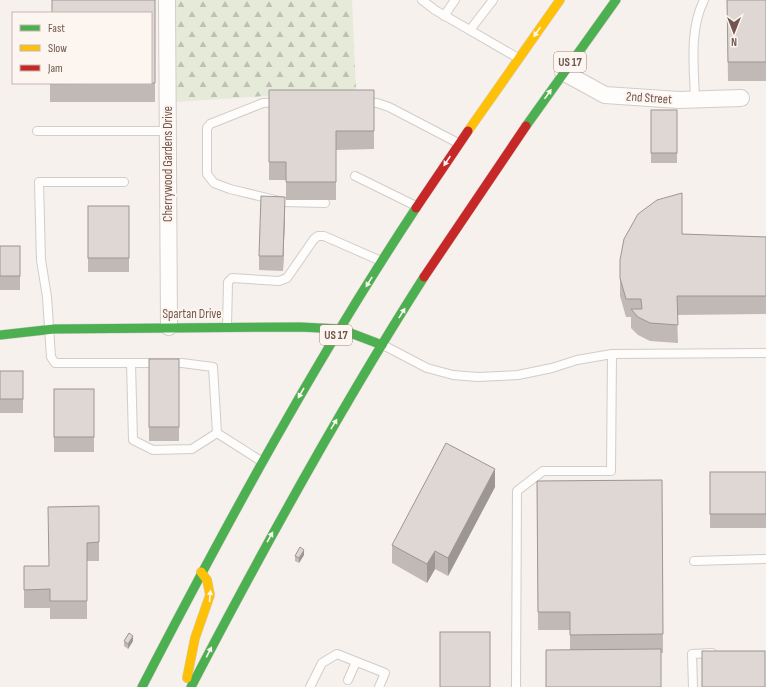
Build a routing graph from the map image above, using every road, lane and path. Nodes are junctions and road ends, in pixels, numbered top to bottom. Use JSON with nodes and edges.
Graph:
{"nodes":[{"id":1,"x":167,"y":0,"type":"edge"},
{"id":2,"x":422,"y":0,"type":"edge"},
{"id":3,"x":455,"y":0,"type":"edge"},
{"id":4,"x":493,"y":0,"type":"edge"},
{"id":5,"x":560,"y":0,"type":"edge"},
{"id":6,"x":616,"y":0,"type":"edge"},
{"id":7,"x":704,"y":0,"type":"edge"},
{"id":8,"x":444,"y":16,"type":"junction"},
{"id":9,"x":470,"y":30,"type":"junction"},
{"id":10,"x":518,"y":58,"type":"junction"},
{"id":11,"x":563,"y":72,"type":"junction"},
{"id":12,"x":741,"y":98,"type":"dead end"},
{"id":13,"x":695,"y":100,"type":"junction"},
{"id":14,"x":286,"y":102,"type":"edge"},
{"id":15,"x":357,"y":102,"type":"edge"},
{"id":16,"x":37,"y":131,"type":"dead end"},
{"id":17,"x":168,"y":131,"type":"junction"},
{"id":18,"x":459,"y":143,"type":"junction"},
{"id":19,"x":355,"y":176,"type":"dead end"},
{"id":20,"x":124,"y":182,"type":"dead end"},
{"id":21,"x":325,"y":203,"type":"dead end"},
{"id":22,"x":417,"y":207,"type":"junction"},
{"id":23,"x":382,"y":262,"type":"junction"},
{"id":24,"x":169,"y":327,"type":"junction"},
{"id":25,"x":227,"y":327,"type":"junction"},
{"id":26,"x":340,"y":328,"type":"junction"},
{"id":27,"x":49,"y":330,"type":"junction"},
{"id":28,"x":0,"y":335,"type":"edge"},
{"id":29,"x":382,"y":345,"type":"junction"},
{"id":30,"x":766,"y":352,"type":"edge"},
{"id":31,"x":612,"y":354,"type":"junction"},
{"id":32,"x":131,"y":363,"type":"junction"},
{"id":33,"x":217,"y":433,"type":"junction"},
{"id":34,"x":261,"y":461,"type":"junction"},
{"id":35,"x":766,"y":559,"type":"edge"},
{"id":36,"x":694,"y":561,"type":"dead end"},
{"id":37,"x":201,"y":572,"type":"junction"},
{"id":38,"x":722,"y":653,"type":"edge"},
{"id":39,"x":356,"y":662,"type":"junction"},
{"id":40,"x":348,"y":680,"type":"dead end"},
{"id":41,"x":142,"y":687,"type":"edge"},
{"id":42,"x":185,"y":687,"type":"edge"},
{"id":43,"x":191,"y":687,"type":"edge"},
{"id":44,"x":310,"y":687,"type":"edge"},
{"id":45,"x":379,"y":687,"type":"edge"},
{"id":46,"x":516,"y":687,"type":"edge"},
{"id":47,"x":693,"y":687,"type":"edge"}],
"edges":[{"from":1,"to":17,"type":"street","name":"Cherrywood Gardens Drive"},
{"from":2,"to":8,"type":"lane"},
{"from":3,"to":8,"type":"lane"},
{"from":4,"to":9,"type":"lane"},
{"from":5,"to":10,"type":"main road","number":"US 17","one_way":true},
{"from":6,"to":11,"type":"main road","number":"US 17"},
{"from":7,"to":13,"type":"lane"},
{"from":8,"to":9,"type":"lane"},
{"from":9,"to":10,"type":"lane"},
{"from":10,"to":18,"type":"main road","number":"US 17"},
{"from":11,"to":13,"type":"street","name":"2nd Street"},
{"from":29,"to":11,"type":"main road","number":"US 17","one_way":true},
{"from":12,"to":13,"type":"street","name":"2nd Street"},
{"from":14,"to":21,"type":"lane"},
{"from":15,"to":18,"type":"lane"},
{"from":16,"to":17,"type":"lane"},
{"from":17,"to":24,"type":"street","name":"Cherrywood Gardens Drive"},
{"from":18,"to":22,"type":"main road","number":"US 17","one_way":true},
{"from":19,"to":22,"type":"lane"},
{"from":20,"to":27,"type":"lane"},
{"from":22,"to":23,"type":"main road","number":"US 17"},
{"from":23,"to":25,"type":"lane"},
{"from":23,"to":26,"type":"main road","number":"US 17","one_way":true},
{"from":24,"to":25,"type":"main road","name":"Spartan Drive"},
{"from":24,"to":27,"type":"main road","name":"Spartan Drive"},
{"from":25,"to":26,"type":"main road","name":"Spartan Drive"},
{"from":26,"to":29,"type":"main road","name":"Spartan Drive"},
{"from":26,"to":34,"type":"main road","number":"US 17","one_way":true},
{"from":27,"to":28,"type":"main road","name":"Spartan Drive"},
{"from":27,"to":32,"type":"lane"},
{"from":29,"to":31,"type":"lane"},
{"from":43,"to":29,"type":"main road","number":"US 17","one_way":true},
{"from":30,"to":31,"type":"lane"},
{"from":31,"to":46,"type":"lane"},
{"from":32,"to":33,"type":"lane"},
{"from":32,"to":33,"type":"lane"},
{"from":33,"to":34,"type":"lane"},
{"from":34,"to":37,"type":"main road","number":"US 17"},
{"from":35,"to":36,"type":"lane"},
{"from":37,"to":41,"type":"main road","number":"US 17"},
{"from":42,"to":37,"type":"main road","one_way":true},
{"from":38,"to":47,"type":"lane"},
{"from":39,"to":40,"type":"lane"},
{"from":39,"to":44,"type":"lane"},
{"from":39,"to":45,"type":"lane"}]}
